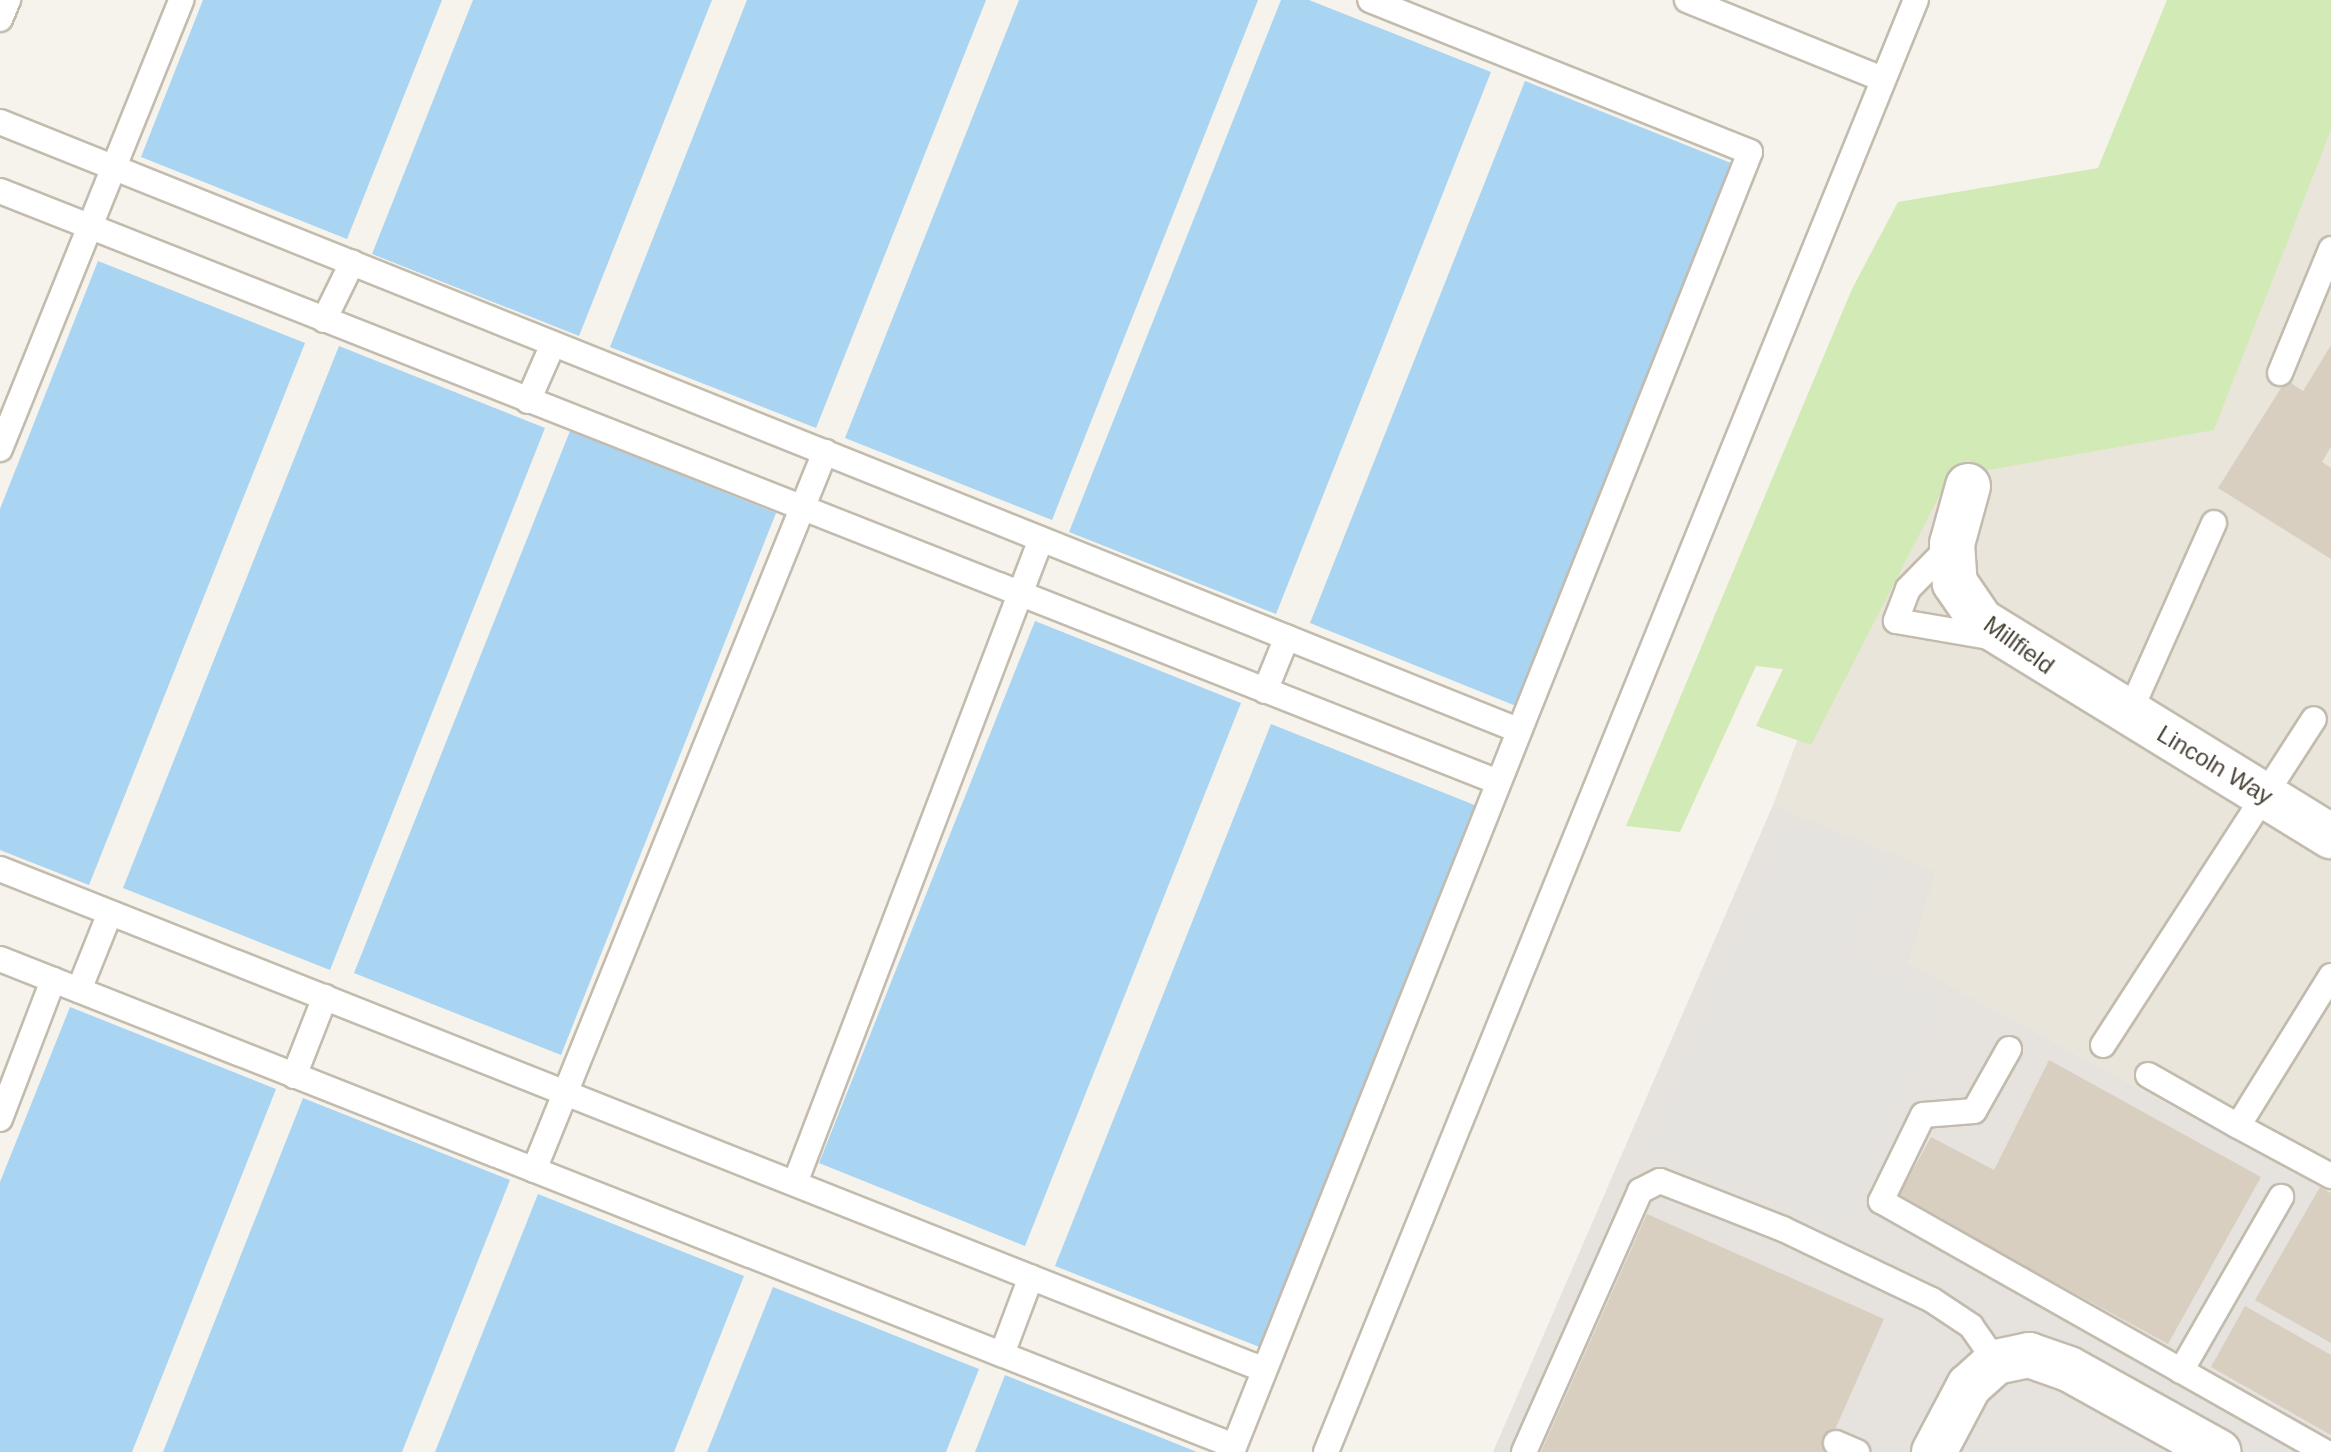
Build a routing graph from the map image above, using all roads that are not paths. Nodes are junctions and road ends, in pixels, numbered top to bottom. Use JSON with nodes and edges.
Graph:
{"nodes":[{"id":1,"x":8,"y":0,"type":"edge"},
{"id":2,"x":181,"y":0,"type":"edge"},
{"id":3,"x":1370,"y":0,"type":"edge"},
{"id":4,"x":1687,"y":0,"type":"edge"},
{"id":5,"x":1916,"y":0,"type":"edge"},
{"id":6,"x":0,"y":19,"type":"edge"},
{"id":7,"x":1883,"y":79,"type":"junction"},
{"id":8,"x":0,"y":122,"type":"edge"},
{"id":9,"x":116,"y":168,"type":"junction"},
{"id":10,"x":0,"y":191,"type":"edge"},
{"id":11,"x":89,"y":226,"type":"junction"},
{"id":12,"x":2331,"y":249,"type":"edge"},
{"id":13,"x":352,"y":263,"type":"junction"},
{"id":14,"x":324,"y":320,"type":"junction"},
{"id":15,"x":553,"y":344,"type":"junction"},
{"id":16,"x":2280,"y":373,"type":"dead end"},
{"id":17,"x":528,"y":401,"type":"junction"},
{"id":18,"x":0,"y":449,"type":"edge"},
{"id":19,"x":825,"y":452,"type":"junction"},
{"id":20,"x":1968,"y":486,"type":"dead end"},
{"id":21,"x":803,"y":509,"type":"junction"},
{"id":22,"x":2214,"y":523,"type":"dead end"},
{"id":23,"x":1041,"y":539,"type":"junction"},
{"id":24,"x":1952,"y":544,"type":"junction"},
{"id":25,"x":1020,"y":595,"type":"junction"},
{"id":26,"x":1287,"y":637,"type":"junction"},
{"id":27,"x":2007,"y":641,"type":"junction"},
{"id":28,"x":1265,"y":691,"type":"junction"},
{"id":29,"x":2113,"y":705,"type":"junction"},
{"id":30,"x":2314,"y":719,"type":"dead end"},
{"id":31,"x":1518,"y":730,"type":"junction"},
{"id":32,"x":1498,"y":782,"type":"junction"},
{"id":33,"x":2265,"y":796,"type":"junction"},
{"id":34,"x":2331,"y":836,"type":"edge"},
{"id":35,"x":0,"y":869,"type":"edge"},
{"id":36,"x":110,"y":913,"type":"junction"},
{"id":37,"x":0,"y":959,"type":"edge"},
{"id":38,"x":2331,"y":976,"type":"edge"},
{"id":39,"x":53,"y":980,"type":"junction"},
{"id":40,"x":79,"y":990,"type":"junction"},
{"id":41,"x":325,"y":997,"type":"junction"},
{"id":42,"x":2103,"y":1045,"type":"dead end"},
{"id":43,"x":2009,"y":1049,"type":"dead end"},
{"id":44,"x":2148,"y":1075,"type":"dead end"},
{"id":45,"x":294,"y":1076,"type":"junction"},
{"id":46,"x":564,"y":1092,"type":"junction"},
{"id":47,"x":0,"y":1119,"type":"edge"},
{"id":48,"x":2238,"y":1126,"type":"junction"},
{"id":49,"x":534,"y":1170,"type":"junction"},
{"id":50,"x":2331,"y":1176,"type":"edge"},
{"id":51,"x":795,"y":1183,"type":"junction"},
{"id":52,"x":2281,"y":1197,"type":"dead end"},
{"id":53,"x":1031,"y":1277,"type":"junction"},
{"id":54,"x":1002,"y":1354,"type":"junction"},
{"id":55,"x":1996,"y":1362,"type":"junction"},
{"id":56,"x":1262,"y":1369,"type":"junction"},
{"id":57,"x":2181,"y":1371,"type":"junction"},
{"id":58,"x":1233,"y":1449,"type":"edge"},
{"id":59,"x":1326,"y":1452,"type":"edge"},
{"id":60,"x":1524,"y":1452,"type":"edge"},
{"id":61,"x":1934,"y":1452,"type":"edge"},
{"id":62,"x":2219,"y":1452,"type":"edge"},
{"id":63,"x":2325,"y":1452,"type":"edge"}],
"edges":[{"from":1,"to":6,"type":"lane"},
{"from":2,"to":9,"type":"lane"},
{"from":3,"to":31,"type":"lane"},
{"from":4,"to":7,"type":"lane"},
{"from":5,"to":7,"type":"lane"},
{"from":7,"to":59,"type":"lane"},
{"from":8,"to":9,"type":"lane"},
{"from":9,"to":11,"type":"lane"},
{"from":9,"to":13,"type":"lane"},
{"from":10,"to":11,"type":"lane"},
{"from":11,"to":14,"type":"lane"},
{"from":11,"to":18,"type":"lane"},
{"from":12,"to":16,"type":"lane"},
{"from":13,"to":14,"type":"lane"},
{"from":13,"to":15,"type":"lane"},
{"from":14,"to":17,"type":"lane"},
{"from":15,"to":17,"type":"lane"},
{"from":15,"to":19,"type":"lane"},
{"from":17,"to":21,"type":"lane"},
{"from":19,"to":21,"type":"lane"},
{"from":19,"to":23,"type":"lane"},
{"from":20,"to":24,"type":"street","name":"Millfield"},
{"from":21,"to":25,"type":"lane"},
{"from":21,"to":46,"type":"lane"},
{"from":22,"to":29,"type":"lane"},
{"from":23,"to":25,"type":"lane"},
{"from":23,"to":26,"type":"lane"},
{"from":24,"to":27,"type":"street","name":"Millfield"},
{"from":24,"to":27,"type":"lane"},
{"from":25,"to":28,"type":"lane"},
{"from":25,"to":51,"type":"lane"},
{"from":26,"to":28,"type":"lane"},
{"from":26,"to":31,"type":"lane"},
{"from":27,"to":29,"type":"street","name":"Millfield"},
{"from":28,"to":32,"type":"lane"},
{"from":29,"to":33,"type":"street","name":"Lincoln Way"},
{"from":30,"to":33,"type":"lane"},
{"from":31,"to":32,"type":"lane"},
{"from":32,"to":56,"type":"lane"},
{"from":33,"to":34,"type":"street","name":"Lincoln Way"},
{"from":33,"to":42,"type":"lane"},
{"from":35,"to":36,"type":"lane"},
{"from":36,"to":40,"type":"lane"},
{"from":36,"to":41,"type":"lane"},
{"from":37,"to":39,"type":"lane"},
{"from":38,"to":48,"type":"lane"},
{"from":39,"to":40,"type":"lane"},
{"from":39,"to":47,"type":"lane"},
{"from":40,"to":45,"type":"lane"},
{"from":41,"to":45,"type":"lane"},
{"from":41,"to":46,"type":"lane"},
{"from":43,"to":57,"type":"lane"},
{"from":44,"to":48,"type":"lane"},
{"from":45,"to":49,"type":"lane"},
{"from":46,"to":49,"type":"lane"},
{"from":46,"to":51,"type":"lane"},
{"from":48,"to":50,"type":"lane"},
{"from":49,"to":54,"type":"lane"},
{"from":51,"to":53,"type":"lane"},
{"from":52,"to":57,"type":"lane"},
{"from":53,"to":54,"type":"lane"},
{"from":53,"to":56,"type":"lane"},
{"from":54,"to":58,"type":"lane"},
{"from":55,"to":60,"type":"lane"},
{"from":55,"to":61,"type":"street"},
{"from":55,"to":62,"type":"street"},
{"from":56,"to":58,"type":"lane"},
{"from":57,"to":63,"type":"lane"}]}
